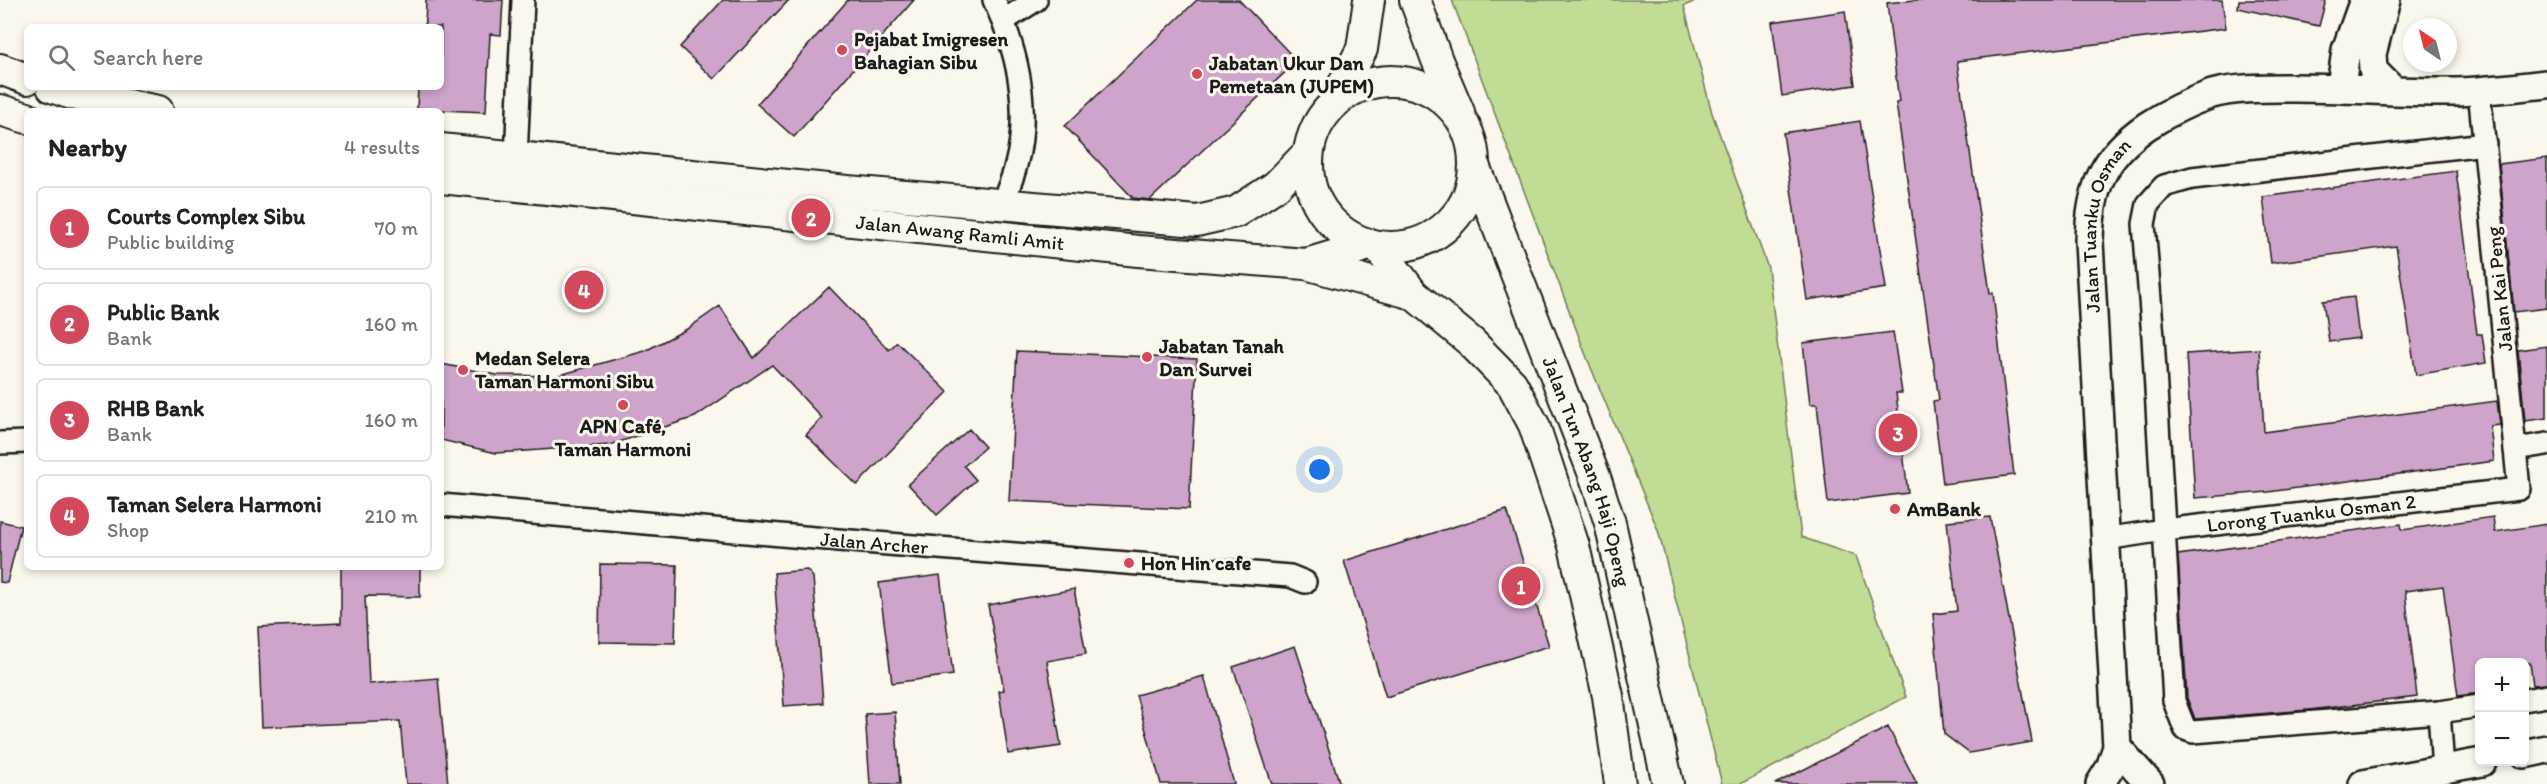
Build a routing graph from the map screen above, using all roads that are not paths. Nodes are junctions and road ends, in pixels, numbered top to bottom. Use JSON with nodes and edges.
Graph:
{"nodes":[{"id":1,"x":523,"y":0,"type":"edge"},
{"id":2,"x":994,"y":0,"type":"edge"},
{"id":3,"x":1036,"y":0,"type":"edge"},
{"id":4,"x":1369,"y":0,"type":"edge"},
{"id":5,"x":1415,"y":0,"type":"edge"},
{"id":6,"x":2364,"y":0,"type":"edge"},
{"id":7,"x":2386,"y":0,"type":"edge"},
{"id":8,"x":1004,"y":21,"type":"junction"},
{"id":9,"x":0,"y":69,"type":"edge"},
{"id":10,"x":24,"y":77,"type":"edge"},
{"id":11,"x":2547,"y":84,"type":"edge"},
{"id":12,"x":2341,"y":87,"type":"junction"},
{"id":13,"x":61,"y":90,"type":"edge"},
{"id":14,"x":2393,"y":90,"type":"junction"},
{"id":15,"x":2480,"y":90,"type":"junction"},
{"id":16,"x":1333,"y":104,"type":"junction"},
{"id":17,"x":143,"y":108,"type":"edge"},
{"id":18,"x":0,"y":110,"type":"edge"},
{"id":19,"x":24,"y":117,"type":"edge"},
{"id":20,"x":1470,"y":135,"type":"junction"},
{"id":21,"x":2485,"y":144,"type":"junction"},
{"id":22,"x":444,"y":149,"type":"edge"},
{"id":23,"x":1308,"y":153,"type":"junction"},
{"id":24,"x":516,"y":158,"type":"junction"},
{"id":25,"x":1475,"y":168,"type":"junction"},
{"id":26,"x":444,"y":178,"type":"edge"},
{"id":27,"x":1002,"y":204,"type":"junction"},
{"id":28,"x":1373,"y":246,"type":"junction"},
{"id":29,"x":1306,"y":264,"type":"junction"},
{"id":30,"x":1413,"y":294,"type":"junction"},
{"id":31,"x":24,"y":442,"type":"edge"},
{"id":32,"x":0,"y":443,"type":"edge"},
{"id":33,"x":2547,"y":444,"type":"edge"},
{"id":34,"x":2515,"y":448,"type":"junction"},
{"id":35,"x":2519,"y":489,"type":"joint"},
{"id":36,"x":444,"y":505,"type":"edge"},
{"id":37,"x":2164,"y":530,"type":"junction"},
{"id":38,"x":2105,"y":539,"type":"junction"},
{"id":39,"x":1305,"y":582,"type":"dead end"},
{"id":40,"x":1630,"y":611,"type":"junction"},
{"id":41,"x":1608,"y":696,"type":"junction"},
{"id":42,"x":2547,"y":696,"type":"edge"},
{"id":43,"x":2529,"y":699,"type":"edge"},
{"id":44,"x":2475,"y":707,"type":"edge"},
{"id":45,"x":2439,"y":712,"type":"junction"},
{"id":46,"x":2117,"y":747,"type":"junction"},
{"id":47,"x":2547,"y":749,"type":"edge"},
{"id":48,"x":2529,"y":754,"type":"edge"},
{"id":49,"x":2529,"y":756,"type":"edge"},
{"id":50,"x":2547,"y":758,"type":"edge"},
{"id":51,"x":2475,"y":763,"type":"edge"},
{"id":52,"x":2443,"y":769,"type":"junction"},
{"id":53,"x":1608,"y":784,"type":"edge"},
{"id":54,"x":1620,"y":784,"type":"edge"},
{"id":55,"x":1668,"y":784,"type":"edge"},
{"id":56,"x":1681,"y":784,"type":"edge"},
{"id":57,"x":2100,"y":784,"type":"edge"},
{"id":58,"x":2150,"y":784,"type":"edge"},
{"id":59,"x":2363,"y":784,"type":"edge"}],
"edges":[{"from":1,"to":24,"type":"street"},
{"from":2,"to":8,"type":"street"},
{"from":3,"to":8,"type":"street"},
{"from":4,"to":16,"type":"main road"},
{"from":5,"to":20,"type":"main road"},
{"from":6,"to":12,"type":"street"},
{"from":7,"to":14,"type":"street"},
{"from":8,"to":27,"type":"street"},
{"from":9,"to":10,"type":"main road"},
{"from":11,"to":15,"type":"street","name":"Jalan Tuanku Osman"},
{"from":12,"to":14,"type":"street","name":"Jalan Tuanku Osman"},
{"from":12,"to":38,"type":"street","name":"Jalan Tuanku Osman"},
{"from":13,"to":17,"type":"main road"},
{"from":14,"to":15,"type":"street","name":"Jalan Tuanku Osman"},
{"from":15,"to":21,"type":"street","name":"Jalan Kai Peng"},
{"from":16,"to":20,"type":"main road"},
{"from":16,"to":23,"type":"main road"},
{"from":18,"to":19,"type":"main road"},
{"from":20,"to":25,"type":"main road"},
{"from":21,"to":34,"type":"street","name":"Jalan Kai Peng"},
{"from":21,"to":37,"type":"street"},
{"from":22,"to":24,"type":"main road","name":"Jalan Awang Ramli Amit"},
{"from":23,"to":27,"type":"main road","name":"Jalan Awang Ramli Amit"},
{"from":23,"to":28,"type":"main road"},
{"from":24,"to":27,"type":"main road","name":"Jalan Awang Ramli Amit"},
{"from":25,"to":28,"type":"main road"},
{"from":25,"to":40,"type":"main road","name":"Jalan Tun Abang Haji Openg"},
{"from":26,"to":29,"type":"main road","name":"Jalan Awang Ramli Amit"},
{"from":28,"to":29,"type":"main road","name":"Jalan Awang Ramli Amit"},
{"from":28,"to":30,"type":"main road","name":"Jalan Tun Abang Haji Openg"},
{"from":29,"to":30,"type":"main road"},
{"from":30,"to":41,"type":"main road","name":"Jalan Tun Abang Haji Openg"},
{"from":31,"to":32,"type":"street"},
{"from":33,"to":34,"type":"street"},
{"from":34,"to":35,"type":"street","name":"Jalan Kai Peng"},
{"from":35,"to":37,"type":"street","name":"Lorong Tuanku Osman 2"},
{"from":36,"to":39,"type":"street","name":"Jalan Archer"},
{"from":37,"to":38,"type":"street","name":"Lorong Tuanku Osman 2"},
{"from":37,"to":45,"type":"street"},
{"from":38,"to":46,"type":"street","name":"Jalan Tuanku Osman"},
{"from":40,"to":55,"type":"main road","name":"Jalan Tun Abang Haji Openg"},
{"from":40,"to":56,"type":"main road"},
{"from":41,"to":53,"type":"main road"},
{"from":41,"to":54,"type":"main road","name":"Jalan Tun Abang Haji Openg"},
{"from":42,"to":43,"type":"street"},
{"from":44,"to":45,"type":"street"},
{"from":45,"to":52,"type":"street"},
{"from":46,"to":57,"type":"street"},
{"from":46,"to":58,"type":"street"},
{"from":47,"to":48,"type":"street"},
{"from":49,"to":50,"type":"street"},
{"from":51,"to":52,"type":"street"},
{"from":52,"to":59,"type":"street"}]}
